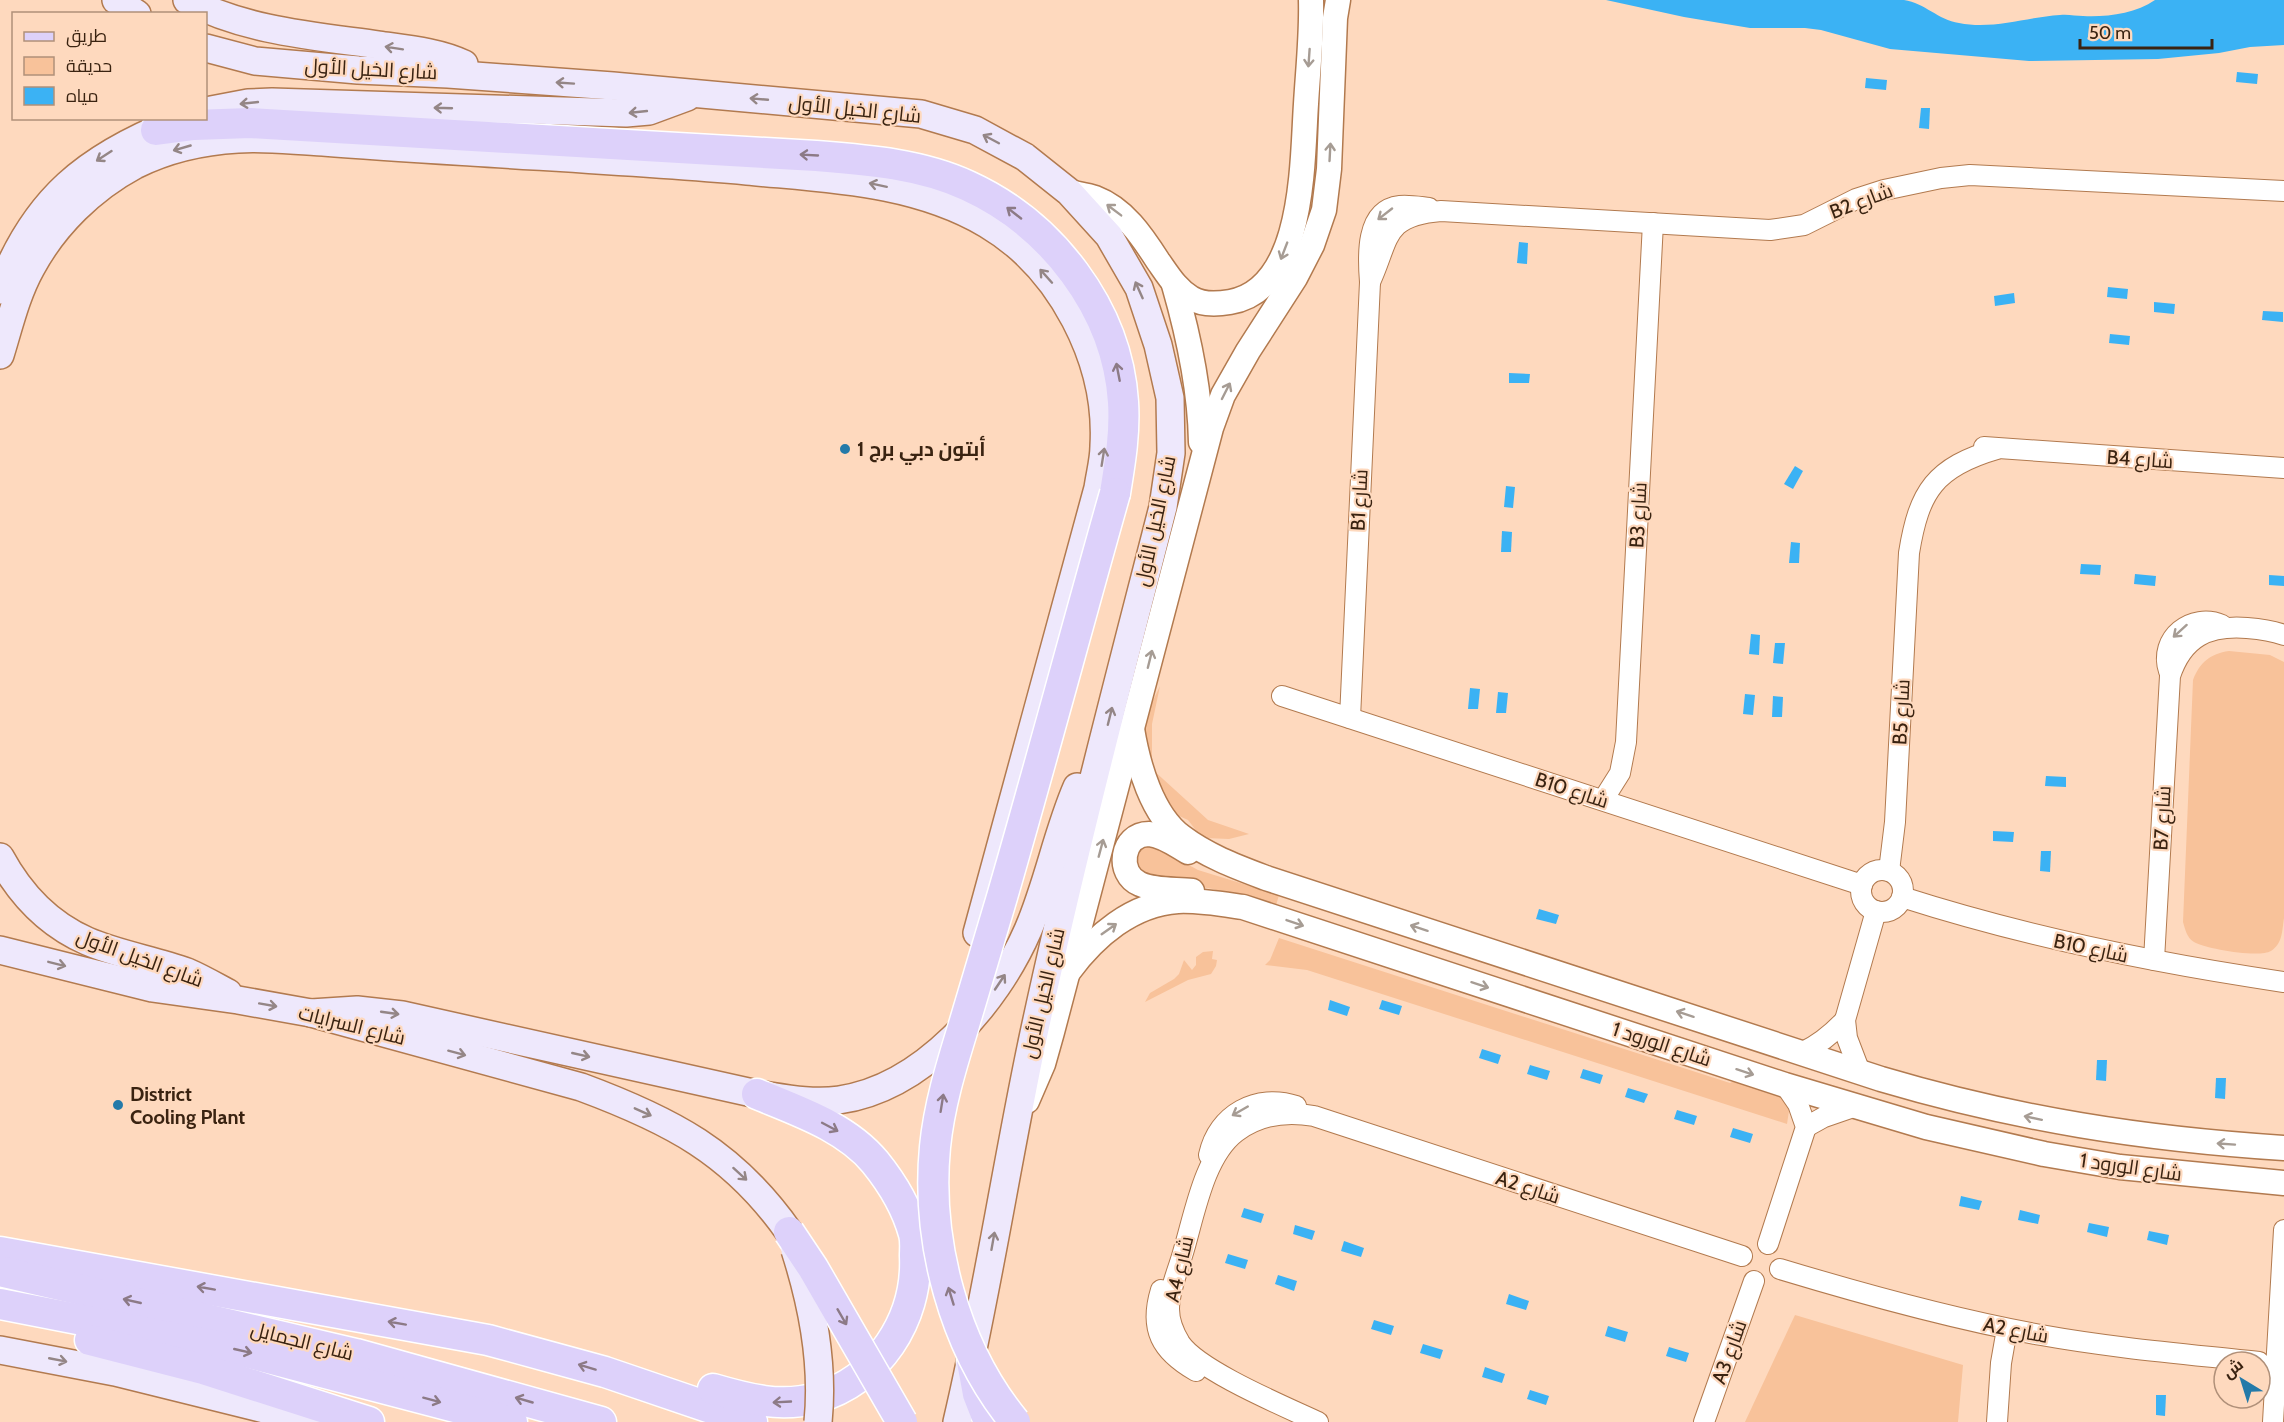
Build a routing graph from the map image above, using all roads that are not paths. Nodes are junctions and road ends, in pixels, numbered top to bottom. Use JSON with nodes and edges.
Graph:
{"nodes":[{"id":1,"x":116,"y":0,"type":"edge"},
{"id":2,"x":188,"y":0,"type":"edge"},
{"id":3,"x":1311,"y":0,"type":"edge"},
{"id":4,"x":1338,"y":0,"type":"edge"},
{"id":5,"x":134,"y":12,"type":"edge"},
{"id":6,"x":207,"y":48,"type":"edge"},
{"id":7,"x":490,"y":77,"type":"junction"},
{"id":8,"x":694,"y":94,"type":"junction"},
{"id":9,"x":207,"y":111,"type":"edge"},
{"id":10,"x":179,"y":120,"type":"edge"},
{"id":11,"x":156,"y":130,"type":"junction"},
{"id":12,"x":2284,"y":191,"type":"edge"},
{"id":13,"x":1069,"y":192,"type":"junction"},
{"id":14,"x":1441,"y":211,"type":"joint"},
{"id":15,"x":1653,"y":223,"type":"junction"},
{"id":16,"x":1174,"y":285,"type":"junction"},
{"id":17,"x":0,"y":290,"type":"edge"},
{"id":18,"x":0,"y":355,"type":"edge"},
{"id":19,"x":1201,"y":463,"type":"junction"},
{"id":20,"x":2284,"y":468,"type":"edge"},
{"id":21,"x":1909,"y":553,"type":"joint"},
{"id":22,"x":2284,"y":625,"type":"edge"},
{"id":23,"x":2264,"y":629,"type":"junction"},
{"id":24,"x":2284,"y":635,"type":"edge"},
{"id":25,"x":1282,"y":696,"type":"dead end"},
{"id":26,"x":1350,"y":718,"type":"junction"},
{"id":27,"x":1132,"y":729,"type":"junction"},
{"id":28,"x":1102,"y":745,"type":"junction"},
{"id":29,"x":1603,"y":800,"type":"junction"},
{"id":30,"x":0,"y":857,"type":"edge"},
{"id":31,"x":1889,"y":871,"type":"junction"},
{"id":32,"x":1266,"y":878,"type":"junction"},
{"id":33,"x":1862,"y":885,"type":"junction"},
{"id":34,"x":1902,"y":897,"type":"junction"},
{"id":35,"x":1243,"y":907,"type":"junction"},
{"id":36,"x":1876,"y":911,"type":"junction"},
{"id":37,"x":0,"y":950,"type":"edge"},
{"id":38,"x":2154,"y":960,"type":"junction"},
{"id":39,"x":1069,"y":971,"type":"junction"},
{"id":40,"x":2284,"y":982,"type":"edge"},
{"id":41,"x":238,"y":1000,"type":"junction"},
{"id":42,"x":311,"y":1013,"type":"junction"},
{"id":43,"x":1845,"y":1020,"type":"junction"},
{"id":44,"x":947,"y":1041,"type":"junction"},
{"id":45,"x":1803,"y":1052,"type":"junction"},
{"id":46,"x":1860,"y":1072,"type":"junction"},
{"id":47,"x":1785,"y":1085,"type":"junction"},
{"id":48,"x":757,"y":1094,"type":"junction"},
{"id":49,"x":1853,"y":1107,"type":"junction"},
{"id":50,"x":1314,"y":1116,"type":"joint"},
{"id":51,"x":1016,"y":1124,"type":"junction"},
{"id":52,"x":1806,"y":1127,"type":"junction"},
{"id":53,"x":2284,"y":1148,"type":"edge"},
{"id":54,"x":2284,"y":1183,"type":"edge"},
{"id":55,"x":2284,"y":1230,"type":"edge"},
{"id":56,"x":789,"y":1232,"type":"junction"},
{"id":57,"x":1768,"y":1245,"type":"junction"},
{"id":58,"x":0,"y":1252,"type":"edge"},
{"id":59,"x":1743,"y":1256,"type":"junction"},
{"id":60,"x":1779,"y":1269,"type":"junction"},
{"id":61,"x":0,"y":1271,"type":"edge"},
{"id":62,"x":1754,"y":1281,"type":"junction"},
{"id":63,"x":0,"y":1304,"type":"edge"},
{"id":64,"x":0,"y":1318,"type":"edge"},
{"id":65,"x":2007,"y":1329,"type":"junction"},
{"id":66,"x":0,"y":1350,"type":"edge"},
{"id":67,"x":2267,"y":1350,"type":"edge"},
{"id":68,"x":2212,"y":1357,"type":"edge"},
{"id":69,"x":972,"y":1359,"type":"junction"},
{"id":70,"x":643,"y":1385,"type":"junction"},
{"id":71,"x":317,"y":1422,"type":"edge"},
{"id":72,"x":369,"y":1422,"type":"edge"},
{"id":73,"x":512,"y":1422,"type":"edge"},
{"id":74,"x":601,"y":1422,"type":"edge"},
{"id":75,"x":752,"y":1422,"type":"edge"},
{"id":76,"x":818,"y":1422,"type":"edge"},
{"id":77,"x":902,"y":1422,"type":"edge"},
{"id":78,"x":957,"y":1422,"type":"edge"},
{"id":79,"x":989,"y":1422,"type":"edge"},
{"id":80,"x":1015,"y":1422,"type":"edge"},
{"id":81,"x":1318,"y":1422,"type":"edge"},
{"id":82,"x":1704,"y":1422,"type":"edge"},
{"id":83,"x":1997,"y":1422,"type":"edge"}],
"edges":[{"from":1,"to":5,"type":"main road"},
{"from":7,"to":2,"type":"main road","one_way":true},
{"from":3,"to":16,"type":"street","one_way":true},
{"from":19,"to":4,"type":"street","one_way":true},
{"from":6,"to":7,"type":"main road","name":"شارع الخيل الأول"},
{"from":8,"to":7,"type":"main road","name":"شارع الخيل الأول","one_way":true},
{"from":8,"to":9,"type":"main road","one_way":true},
{"from":13,"to":8,"type":"main road","name":"شارع الخيل الأول","one_way":true},
{"from":10,"to":11,"type":"main road"},
{"from":11,"to":17,"type":"main road","one_way":true},
{"from":80,"to":11,"type":"main road","one_way":true,"bridge":true},
{"from":12,"to":15,"type":"street","name":"B2 شارع"},
{"from":16,"to":13,"type":"street","one_way":true},
{"from":28,"to":13,"type":"main road","name":"شارع الخيل الأول","one_way":true},
{"from":14,"to":15,"type":"street","name":"B2 شارع"},
{"from":14,"to":26,"type":"street","name":"B1 شارع"},
{"from":15,"to":29,"type":"street","name":"B3 شارع"},
{"from":16,"to":19,"type":"street"},
{"from":44,"to":18,"type":"main road","one_way":true},
{"from":27,"to":19,"type":"street","one_way":true},
{"from":20,"to":21,"type":"street","name":"B4 شارع"},
{"from":21,"to":31,"type":"street","name":"B5 شارع"},
{"from":22,"to":23,"type":"street"},
{"from":23,"to":24,"type":"street"},
{"from":23,"to":38,"type":"street","name":"B7 شارع"},
{"from":25,"to":26,"type":"street","name":"B10 شارع"},
{"from":26,"to":29,"type":"street","name":"B10 شارع"},
{"from":27,"to":32,"type":"street","name":"شارع الورود 1"},
{"from":39,"to":27,"type":"street","one_way":true},
{"from":44,"to":28,"type":"main road","one_way":true},
{"from":28,"to":51,"type":"main road","name":"شارع الخيل الأول"},
{"from":29,"to":33,"type":"street","name":"B10 شارع"},
{"from":30,"to":41,"type":"main road","name":"شارع الخيل الأول"},
{"from":31,"to":33,"type":"street"},
{"from":31,"to":34,"type":"street"},
{"from":32,"to":35,"type":"street"},
{"from":45,"to":32,"type":"street","name":"شارع الورود 1","one_way":true},
{"from":33,"to":36,"type":"street"},
{"from":34,"to":36,"type":"street"},
{"from":34,"to":38,"type":"street","name":"B10 شارع"},
{"from":39,"to":35,"type":"street","name":"شارع الورود 1","one_way":true},
{"from":35,"to":47,"type":"street","name":"شارع الورود 1","one_way":true},
{"from":36,"to":43,"type":"street"},
{"from":37,"to":41,"type":"main road","name":"شارع السرايات","one_way":true},
{"from":38,"to":40,"type":"street","name":"B10 شارع"},
{"from":39,"to":51,"type":"street"},
{"from":41,"to":42,"type":"main road","name":"شارع السرايات","one_way":true},
{"from":42,"to":48,"type":"main road","one_way":true},
{"from":42,"to":56,"type":"main road","name":"شارع السرايات","one_way":true},
{"from":43,"to":45,"type":"street"},
{"from":43,"to":46,"type":"street"},
{"from":44,"to":48,"type":"main road"},
{"from":45,"to":46,"type":"street","name":"شارع الورود 1"},
{"from":53,"to":46,"type":"street","name":"شارع الورود 1","one_way":true},
{"from":47,"to":49,"type":"street","name":"شارع الورود 1"},
{"from":47,"to":52,"type":"street"},
{"from":48,"to":70,"type":"main road","one_way":true},
{"from":49,"to":52,"type":"street"},
{"from":49,"to":54,"type":"street","name":"شارع الورود 1"},
{"from":50,"to":59,"type":"street","name":"A2 شارع"},
{"from":50,"to":81,"type":"street","name":"A4 شارع"},
{"from":69,"to":51,"type":"main road","name":"شارع الخيل الأول","one_way":true},
{"from":52,"to":57,"type":"street"},
{"from":55,"to":67,"type":"street"},
{"from":56,"to":76,"type":"main road","bridge":true},
{"from":56,"to":77,"type":"main road","one_way":true,"bridge":true},
{"from":57,"to":59,"type":"street"},
{"from":57,"to":60,"type":"street"},
{"from":70,"to":58,"type":"main road","one_way":true},
{"from":59,"to":62,"type":"street"},
{"from":60,"to":62,"type":"street"},
{"from":60,"to":65,"type":"street","name":"A2 شارع"},
{"from":74,"to":61,"type":"main road","name":"شارع الجمايل","one_way":true},
{"from":62,"to":82,"type":"street","name":"A3 شارع"},
{"from":63,"to":73,"type":"main road","name":"شارع الجمايل","one_way":true},
{"from":64,"to":72,"type":"main road"},
{"from":65,"to":68,"type":"street","name":"A2 شارع"},
{"from":65,"to":83,"type":"street"},
{"from":66,"to":71,"type":"main road","one_way":true},
{"from":69,"to":78,"type":"main road","name":"شارع الخيل الأول"},
{"from":69,"to":79,"type":"main road"},
{"from":70,"to":75,"type":"main road"}]}
